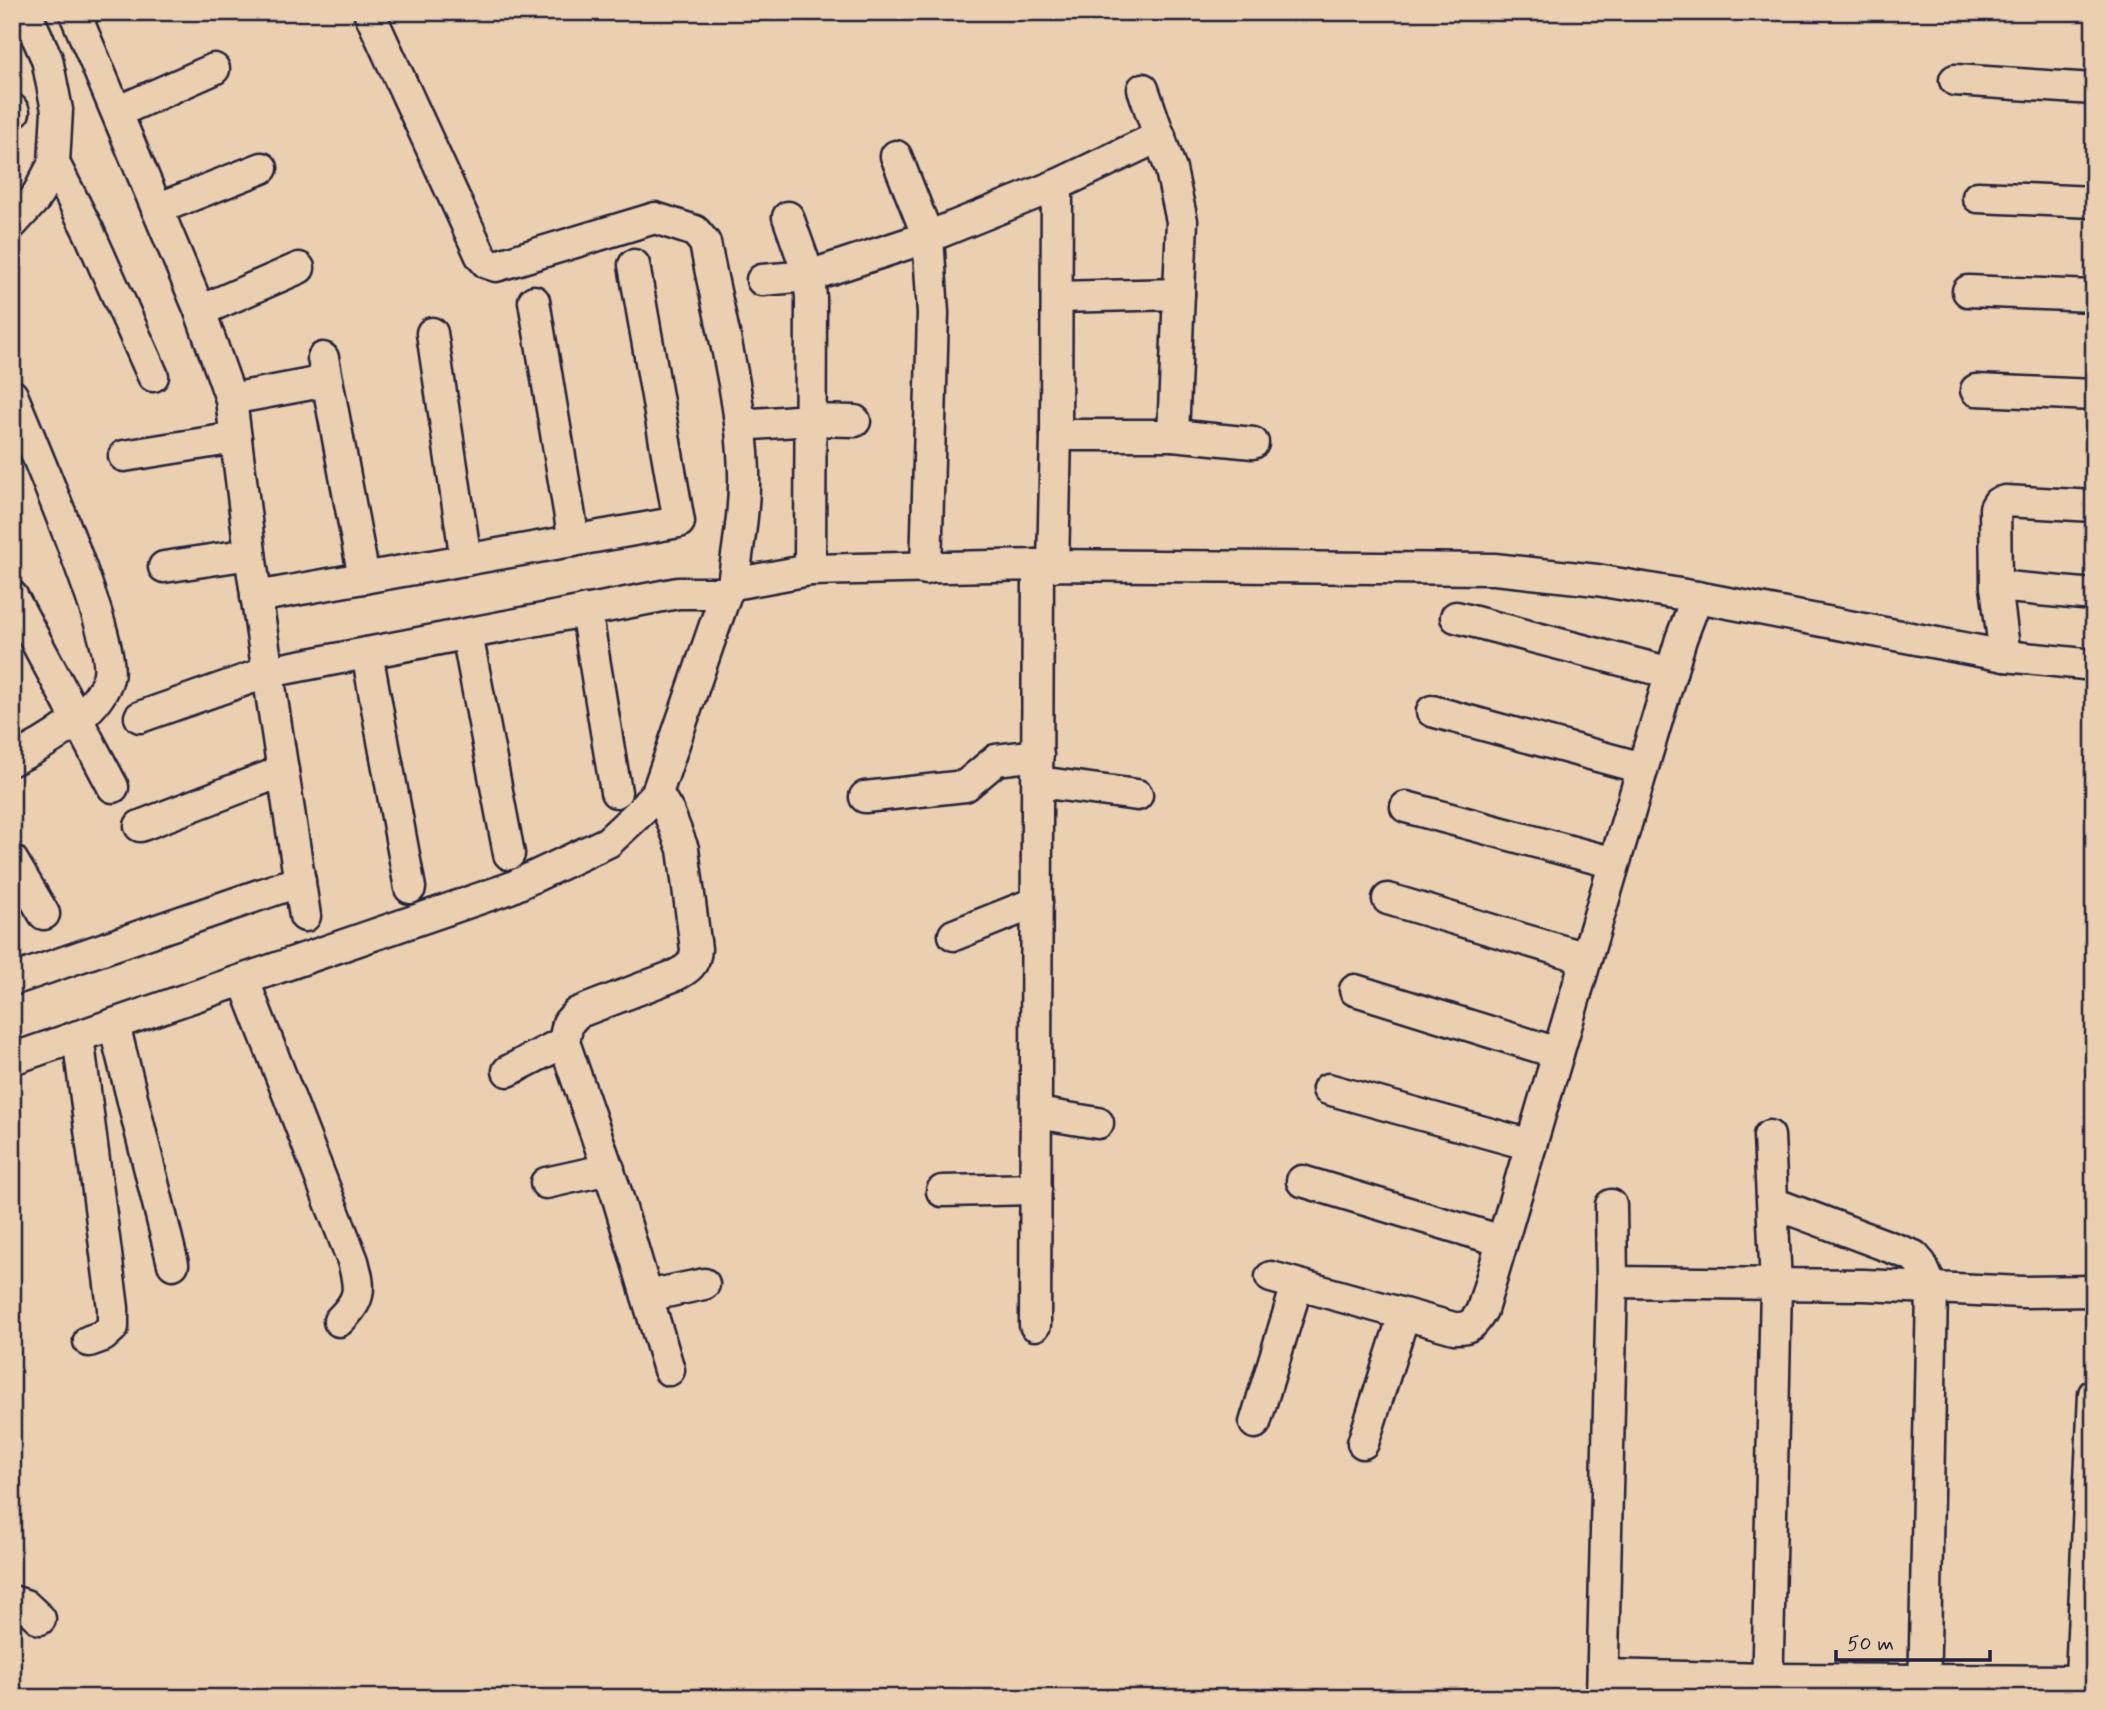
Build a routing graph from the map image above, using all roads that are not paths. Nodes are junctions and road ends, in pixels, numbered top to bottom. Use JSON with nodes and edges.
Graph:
{"nodes":[{"id":1,"x":26,"y":12,"type":"edge"},
{"id":2,"x":84,"y":12,"type":"edge"},
{"id":3,"x":369,"y":12,"type":"edge"},
{"id":4,"x":214,"y":69,"type":"dead end"},
{"id":5,"x":1955,"y":80,"type":"dead end"},
{"id":6,"x":1143,"y":89,"type":"dead end"},
{"id":7,"x":2094,"y":89,"type":"edge"},
{"id":8,"x":117,"y":111,"type":"junction"},
{"id":9,"x":1160,"y":136,"type":"junction"},
{"id":10,"x":896,"y":156,"type":"dead end"},
{"id":11,"x":54,"y":163,"type":"junction"},
{"id":12,"x":262,"y":168,"type":"dead end"},
{"id":13,"x":1057,"y":185,"type":"junction"},
{"id":14,"x":1978,"y":197,"type":"dead end"},
{"id":15,"x":2094,"y":202,"type":"edge"},
{"id":16,"x":157,"y":209,"type":"junction"},
{"id":17,"x":788,"y":216,"type":"dead end"},
{"id":18,"x":12,"y":225,"type":"edge"},
{"id":19,"x":928,"y":237,"type":"junction"},
{"id":20,"x":634,"y":265,"type":"dead end"},
{"id":21,"x":299,"y":268,"type":"dead end"},
{"id":22,"x":809,"y":276,"type":"junction"},
{"id":23,"x":762,"y":280,"type":"dead end"},
{"id":24,"x":1968,"y":291,"type":"dead end"},
{"id":25,"x":1179,"y":294,"type":"junction"},
{"id":26,"x":2094,"y":296,"type":"edge"},
{"id":27,"x":1057,"y":297,"type":"junction"},
{"id":28,"x":534,"y":301,"type":"dead end"},
{"id":29,"x":200,"y":311,"type":"junction"},
{"id":30,"x":432,"y":333,"type":"dead end"},
{"id":31,"x":153,"y":376,"type":"dead end"},
{"id":32,"x":1976,"y":390,"type":"dead end"},
{"id":33,"x":12,"y":395,"type":"edge"},
{"id":34,"x":2094,"y":395,"type":"edge"},
{"id":35,"x":231,"y":399,"type":"junction"},
{"id":36,"x":810,"y":420,"type":"junction"},
{"id":37,"x":855,"y":421,"type":"dead end"},
{"id":38,"x":753,"y":424,"type":"dead end"},
{"id":39,"x":1056,"y":435,"type":"junction"},
{"id":40,"x":1173,"y":435,"type":"junction"},
{"id":41,"x":236,"y":438,"type":"junction"},
{"id":42,"x":1253,"y":443,"type":"dead end"},
{"id":43,"x":124,"y":456,"type":"dead end"},
{"id":44,"x":2094,"y":506,"type":"edge"},
{"id":45,"x":574,"y":541,"type":"junction"},
{"id":46,"x":250,"y":554,"type":"junction"},
{"id":47,"x":466,"y":560,"type":"junction"},
{"id":48,"x":1045,"y":565,"type":"junction"},
{"id":49,"x":164,"y":567,"type":"dead end"},
{"id":50,"x":926,"y":569,"type":"junction"},
{"id":51,"x":810,"y":570,"type":"junction"},
{"id":52,"x":364,"y":578,"type":"junction"},
{"id":53,"x":1996,"y":586,"type":"junction"},
{"id":54,"x":730,"y":588,"type":"junction"},
{"id":55,"x":2094,"y":595,"type":"edge"},
{"id":56,"x":12,"y":596,"type":"edge"},
{"id":57,"x":256,"y":597,"type":"junction"},
{"id":58,"x":1697,"y":597,"type":"junction"},
{"id":59,"x":586,"y":610,"type":"junction"},
{"id":60,"x":1456,"y":617,"type":"dead end"},
{"id":61,"x":467,"y":634,"type":"junction"},
{"id":62,"x":367,"y":653,"type":"junction"},
{"id":63,"x":2006,"y":656,"type":"junction"},
{"id":64,"x":2094,"y":664,"type":"edge"},
{"id":65,"x":268,"y":672,"type":"junction"},
{"id":66,"x":1671,"y":673,"type":"junction"},
{"id":67,"x":1432,"y":712,"type":"dead end"},
{"id":68,"x":140,"y":717,"type":"dead end"},
{"id":69,"x":76,"y":721,"type":"junction"},
{"id":70,"x":12,"y":760,"type":"edge"},
{"id":71,"x":1038,"y":768,"type":"junction"},
{"id":72,"x":1642,"y":768,"type":"junction"},
{"id":73,"x":283,"y":772,"type":"junction"},
{"id":74,"x":113,"y":787,"type":"dead end"},
{"id":75,"x":616,"y":792,"type":"dead end"},
{"id":76,"x":657,"y":793,"type":"junction"},
{"id":77,"x":1137,"y":796,"type":"dead end"},
{"id":78,"x":865,"y":797,"type":"dead end"},
{"id":79,"x":1406,"y":807,"type":"dead end"},
{"id":80,"x":141,"y":826,"type":"dead end"},
{"id":81,"x":509,"y":854,"type":"dead end"},
{"id":82,"x":12,"y":860,"type":"edge"},
{"id":83,"x":1614,"y":863,"type":"junction"},
{"id":84,"x":300,"y":881,"type":"junction"},
{"id":85,"x":410,"y":888,"type":"dead end"},
{"id":86,"x":1388,"y":899,"type":"dead end"},
{"id":87,"x":1037,"y":902,"type":"junction"},
{"id":88,"x":44,"y":914,"type":"dead end"},
{"id":89,"x":305,"y":915,"type":"dead end"},
{"id":90,"x":954,"y":935,"type":"dead end"},
{"id":91,"x":1586,"y":958,"type":"junction"},
{"id":92,"x":12,"y":980,"type":"edge"},
{"id":93,"x":243,"y":981,"type":"junction"},
{"id":94,"x":1355,"y":990,"type":"dead end"},
{"id":95,"x":114,"y":1024,"type":"junction"},
{"id":96,"x":78,"y":1036,"type":"junction"},
{"id":97,"x":564,"y":1042,"type":"junction"},
{"id":98,"x":1558,"y":1053,"type":"junction"},
{"id":99,"x":12,"y":1059,"type":"edge"},
{"id":100,"x":508,"y":1071,"type":"dead end"},
{"id":101,"x":1328,"y":1089,"type":"dead end"},
{"id":102,"x":1037,"y":1113,"type":"junction"},
{"id":103,"x":1098,"y":1122,"type":"dead end"},
{"id":104,"x":1769,"y":1136,"type":"dead end"},
{"id":105,"x":1531,"y":1145,"type":"junction"},
{"id":106,"x":609,"y":1169,"type":"junction"},
{"id":107,"x":1302,"y":1181,"type":"dead end"},
{"id":108,"x":546,"y":1183,"type":"dead end"},
{"id":109,"x":1037,"y":1189,"type":"junction"},
{"id":110,"x":942,"y":1191,"type":"dead end"},
{"id":111,"x":1773,"y":1203,"type":"junction"},
{"id":112,"x":1611,"y":1205,"type":"dead end"},
{"id":113,"x":1502,"y":1241,"type":"junction"},
{"id":114,"x":173,"y":1264,"type":"dead end"},
{"id":115,"x":1612,"y":1282,"type":"junction"},
{"id":116,"x":704,"y":1284,"type":"dead end"},
{"id":117,"x":1776,"y":1285,"type":"junction"},
{"id":118,"x":1932,"y":1290,"type":"junction"},
{"id":119,"x":2094,"y":1291,"type":"edge"},
{"id":120,"x":647,"y":1296,"type":"junction"},
{"id":121,"x":1404,"y":1315,"type":"junction"},
{"id":122,"x":339,"y":1321,"type":"dead end"},
{"id":123,"x":1035,"y":1325,"type":"dead end"},
{"id":124,"x":89,"y":1341,"type":"dead end"},
{"id":125,"x":669,"y":1370,"type":"dead end"},
{"id":126,"x":2094,"y":1394,"type":"edge"},
{"id":127,"x":2093,"y":1411,"type":"edge"},
{"id":128,"x":1255,"y":1423,"type":"dead end"},
{"id":129,"x":1363,"y":1443,"type":"dead end"},
{"id":130,"x":12,"y":1601,"type":"edge"},
{"id":131,"x":40,"y":1619,"type":"dead end"},
{"id":132,"x":1603,"y":1686,"type":"edge"},
{"id":133,"x":1767,"y":1688,"type":"edge"},
{"id":134,"x":1924,"y":1689,"type":"edge"},
{"id":135,"x":2080,"y":1689,"type":"edge"}],
"edges":[{"from":1,"to":11,"type":"street"},
{"from":2,"to":8,"type":"street"},
{"from":3,"to":54,"type":"street"},
{"from":4,"to":8,"type":"street"},
{"from":5,"to":7,"type":"street"},
{"from":6,"to":9,"type":"street"},
{"from":8,"to":16,"type":"street"},
{"from":9,"to":13,"type":"street"},
{"from":9,"to":25,"type":"street"},
{"from":10,"to":19,"type":"street"},
{"from":11,"to":18,"type":"street"},
{"from":11,"to":31,"type":"street"},
{"from":12,"to":16,"type":"street"},
{"from":13,"to":19,"type":"street"},
{"from":13,"to":27,"type":"street"},
{"from":14,"to":15,"type":"street"},
{"from":16,"to":29,"type":"street"},
{"from":17,"to":22,"type":"street"},
{"from":19,"to":22,"type":"street"},
{"from":19,"to":50,"type":"street"},
{"from":20,"to":45,"type":"street"},
{"from":21,"to":29,"type":"street"},
{"from":22,"to":23,"type":"street"},
{"from":22,"to":36,"type":"street"},
{"from":24,"to":26,"type":"street"},
{"from":25,"to":27,"type":"street"},
{"from":25,"to":40,"type":"street"},
{"from":27,"to":39,"type":"street"},
{"from":28,"to":45,"type":"street"},
{"from":29,"to":35,"type":"street"},
{"from":30,"to":47,"type":"street"},
{"from":32,"to":34,"type":"street"},
{"from":33,"to":69,"type":"street"},
{"from":35,"to":41,"type":"street"},
{"from":35,"to":52,"type":"street"},
{"from":36,"to":37,"type":"street"},
{"from":36,"to":38,"type":"street"},
{"from":36,"to":51,"type":"street"},
{"from":39,"to":40,"type":"street"},
{"from":39,"to":48,"type":"street"},
{"from":40,"to":42,"type":"street"},
{"from":41,"to":43,"type":"street"},
{"from":41,"to":46,"type":"street"},
{"from":44,"to":53,"type":"street"},
{"from":45,"to":47,"type":"street"},
{"from":46,"to":49,"type":"street"},
{"from":46,"to":57,"type":"street"},
{"from":47,"to":52,"type":"street"},
{"from":48,"to":50,"type":"street"},
{"from":48,"to":58,"type":"street"},
{"from":48,"to":71,"type":"street"},
{"from":50,"to":51,"type":"street"},
{"from":51,"to":54,"type":"street"},
{"from":52,"to":57,"type":"street"},
{"from":53,"to":55,"type":"street"},
{"from":53,"to":63,"type":"street"},
{"from":54,"to":59,"type":"street"},
{"from":54,"to":76,"type":"street"},
{"from":56,"to":69,"type":"street"},
{"from":57,"to":65,"type":"street"},
{"from":58,"to":63,"type":"street"},
{"from":58,"to":66,"type":"street"},
{"from":59,"to":61,"type":"street"},
{"from":59,"to":75,"type":"street"},
{"from":60,"to":66,"type":"street"},
{"from":61,"to":62,"type":"street"},
{"from":61,"to":81,"type":"street"},
{"from":62,"to":65,"type":"street"},
{"from":62,"to":85,"type":"street"},
{"from":63,"to":64,"type":"street"},
{"from":65,"to":68,"type":"street"},
{"from":65,"to":73,"type":"street"},
{"from":66,"to":72,"type":"street"},
{"from":67,"to":72,"type":"street"},
{"from":69,"to":70,"type":"street"},
{"from":69,"to":74,"type":"street"},
{"from":71,"to":77,"type":"street"},
{"from":71,"to":78,"type":"street"},
{"from":71,"to":87,"type":"street"},
{"from":72,"to":83,"type":"street"},
{"from":73,"to":80,"type":"street"},
{"from":73,"to":84,"type":"street"},
{"from":76,"to":93,"type":"street"},
{"from":76,"to":97,"type":"street"},
{"from":79,"to":83,"type":"street"},
{"from":82,"to":88,"type":"street"},
{"from":83,"to":91,"type":"street"},
{"from":84,"to":89,"type":"street"},
{"from":84,"to":92,"type":"street"},
{"from":86,"to":91,"type":"street"},
{"from":87,"to":90,"type":"street"},
{"from":87,"to":102,"type":"street"},
{"from":91,"to":98,"type":"street"},
{"from":93,"to":95,"type":"street"},
{"from":93,"to":122,"type":"street"},
{"from":94,"to":98,"type":"street"},
{"from":95,"to":96,"type":"street"},
{"from":95,"to":114,"type":"street"},
{"from":96,"to":99,"type":"street"},
{"from":96,"to":124,"type":"street"},
{"from":97,"to":100,"type":"street"},
{"from":97,"to":106,"type":"street"},
{"from":98,"to":105,"type":"street"},
{"from":101,"to":105,"type":"street"},
{"from":102,"to":103,"type":"street"},
{"from":102,"to":109,"type":"street"},
{"from":104,"to":111,"type":"street"},
{"from":105,"to":113,"type":"street"},
{"from":106,"to":108,"type":"street"},
{"from":106,"to":120,"type":"street"},
{"from":107,"to":113,"type":"street"},
{"from":109,"to":110,"type":"street"},
{"from":109,"to":123,"type":"street"},
{"from":111,"to":117,"type":"street"},
{"from":111,"to":118,"type":"street"},
{"from":112,"to":115,"type":"street"},
{"from":113,"to":121,"type":"street"},
{"from":115,"to":117,"type":"street"},
{"from":115,"to":132,"type":"street"},
{"from":116,"to":120,"type":"street"},
{"from":117,"to":118,"type":"street"},
{"from":117,"to":133,"type":"street"},
{"from":118,"to":119,"type":"street"},
{"from":118,"to":134,"type":"street"},
{"from":120,"to":125,"type":"street"},
{"from":121,"to":128,"type":"street"},
{"from":121,"to":129,"type":"street"},
{"from":126,"to":127,"type":"street"},
{"from":127,"to":135,"type":"street"},
{"from":130,"to":131,"type":"street"},
{"from":132,"to":133,"type":"street"},
{"from":133,"to":134,"type":"street"},
{"from":134,"to":135,"type":"street"}]}
